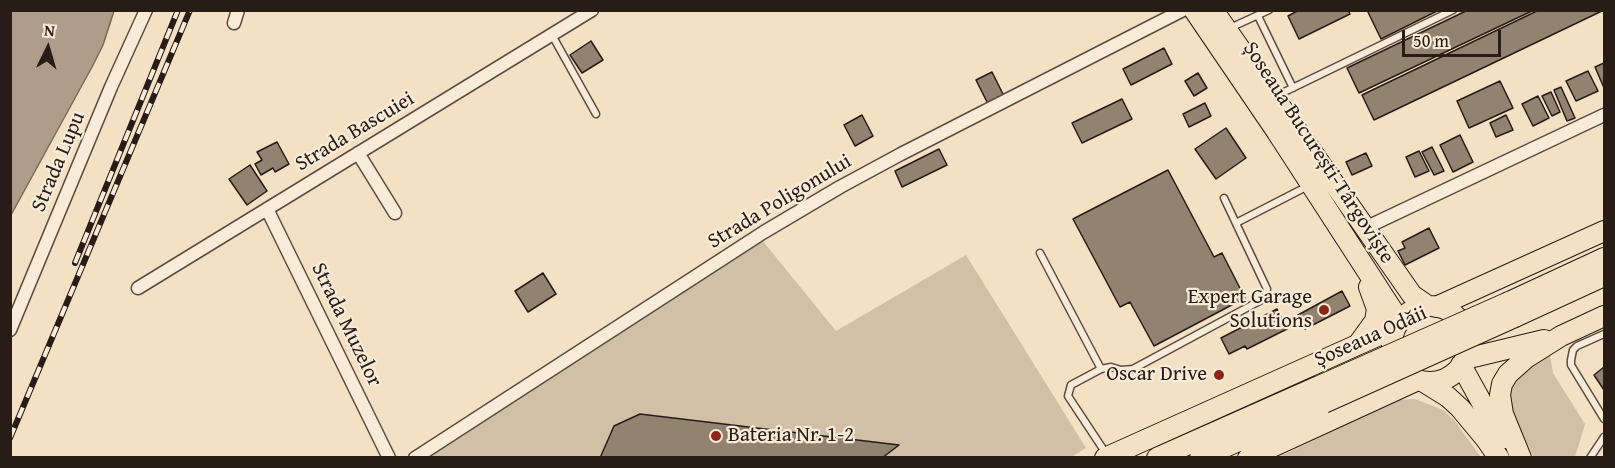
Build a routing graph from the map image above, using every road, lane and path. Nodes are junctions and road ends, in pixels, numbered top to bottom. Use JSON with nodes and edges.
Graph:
{"nodes":[{"id":1,"x":146,"y":10,"type":"edge"},
{"id":2,"x":238,"y":10,"type":"edge"},
{"id":3,"x":592,"y":10,"type":"edge"},
{"id":4,"x":1183,"y":10,"type":"edge"},
{"id":5,"x":1194,"y":10,"type":"edge"},
{"id":6,"x":1214,"y":10,"type":"edge"},
{"id":7,"x":1269,"y":10,"type":"edge"},
{"id":8,"x":1453,"y":10,"type":"edge"},
{"id":9,"x":1258,"y":16,"type":"junction"},
{"id":10,"x":234,"y":23,"type":"dead end"},
{"id":11,"x":1227,"y":30,"type":"junction"},
{"id":12,"x":552,"y":35,"type":"junction"},
{"id":13,"x":1293,"y":88,"type":"junction"},
{"id":14,"x":1274,"y":97,"type":"junction"},
{"id":15,"x":597,"y":114,"type":"dead end"},
{"id":16,"x":1605,"y":115,"type":"edge"},
{"id":17,"x":358,"y":153,"type":"junction"},
{"id":18,"x":1311,"y":184,"type":"junction"},
{"id":19,"x":1224,"y":198,"type":"dead end"},
{"id":20,"x":267,"y":209,"type":"junction"},
{"id":21,"x":395,"y":213,"type":"dead end"},
{"id":22,"x":1236,"y":223,"type":"junction"},
{"id":23,"x":1605,"y":231,"type":"edge"},
{"id":24,"x":1367,"y":232,"type":"junction"},
{"id":25,"x":1040,"y":253,"type":"dead end"},
{"id":26,"x":1357,"y":255,"type":"junction"},
{"id":27,"x":1605,"y":258,"type":"edge"},
{"id":28,"x":1522,"y":269,"type":"junction"},
{"id":29,"x":1605,"y":276,"type":"edge"},
{"id":30,"x":138,"y":288,"type":"dead end"},
{"id":31,"x":1432,"y":307,"type":"junction"},
{"id":32,"x":1512,"y":309,"type":"junction"},
{"id":33,"x":1605,"y":316,"type":"edge"},
{"id":34,"x":1396,"y":326,"type":"junction"},
{"id":35,"x":10,"y":330,"type":"edge"},
{"id":36,"x":1605,"y":334,"type":"edge"},
{"id":37,"x":1561,"y":336,"type":"junction"},
{"id":38,"x":1357,"y":345,"type":"junction"},
{"id":39,"x":1463,"y":362,"type":"junction"},
{"id":40,"x":1101,"y":369,"type":"junction"},
{"id":41,"x":1421,"y":381,"type":"junction"},
{"id":42,"x":1320,"y":395,"type":"junction"},
{"id":43,"x":1605,"y":419,"type":"edge"},
{"id":44,"x":1605,"y":436,"type":"edge"},
{"id":45,"x":1106,"y":457,"type":"edge"},
{"id":46,"x":389,"y":458,"type":"edge"},
{"id":47,"x":415,"y":458,"type":"edge"},
{"id":48,"x":1157,"y":458,"type":"edge"},
{"id":49,"x":1200,"y":458,"type":"edge"},
{"id":50,"x":1248,"y":458,"type":"edge"},
{"id":51,"x":1499,"y":458,"type":"edge"},
{"id":52,"x":1519,"y":458,"type":"edge"},
{"id":53,"x":1590,"y":458,"type":"edge"}],
"edges":[{"from":1,"to":35,"type":"street","name":"Strada Lupu"},
{"from":2,"to":10,"type":"street"},
{"from":3,"to":12,"type":"street","name":"Strada Bascuiei"},
{"from":4,"to":47,"type":"street","name":"Strada Poligonului"},
{"from":5,"to":18,"type":"main road","name":"Șoseaua București-Târgoviște"},
{"from":6,"to":11,"type":"main road","name":"Șoseaua București-Târgoviște"},
{"from":7,"to":9,"type":"lane"},
{"from":8,"to":13,"type":"lane"},
{"from":9,"to":11,"type":"lane"},
{"from":9,"to":13,"type":"lane"},
{"from":11,"to":14,"type":"main road","name":"Șoseaua București-Târgoviște"},
{"from":12,"to":15,"type":"lane"},
{"from":12,"to":17,"type":"street","name":"Strada Bascuiei"},
{"from":13,"to":14,"type":"lane"},
{"from":14,"to":24,"type":"main road","name":"Șoseaua București-Târgoviște"},
{"from":16,"to":24,"type":"street"},
{"from":17,"to":20,"type":"street","name":"Strada Bascuiei"},
{"from":17,"to":21,"type":"street"},
{"from":18,"to":22,"type":"lane"},
{"from":18,"to":26,"type":"main road","name":"Șoseaua București-Târgoviște"},
{"from":19,"to":22,"type":"lane"},
{"from":20,"to":30,"type":"street","name":"Strada Bascuiei"},
{"from":20,"to":46,"type":"street","name":"Strada Muzelor"},
{"from":22,"to":40,"type":"lane"},
{"from":23,"to":28,"type":"main road"},
{"from":24,"to":28,"type":"main road"},
{"from":24,"to":31,"type":"main road","name":"Șoseaua București-Târgoviște"},
{"from":25,"to":40,"type":"lane"},
{"from":26,"to":34,"type":"main road","name":"Șoseaua București-Târgoviște"},
{"from":26,"to":38,"type":"main road"},
{"from":27,"to":32,"type":"main road","name":"Șoseaua Odăii"},
{"from":28,"to":31,"type":"main road"},
{"from":29,"to":32,"type":"main road","name":"Șoseaua Odăii"},
{"from":31,"to":34,"type":"main road"},
{"from":31,"to":39,"type":"main road"},
{"from":32,"to":42,"type":"main road","name":"Șoseaua Odăii","bridge":true},
{"from":33,"to":37,"type":"main road"},
{"from":34,"to":38,"type":"main road"},
{"from":34,"to":41,"type":"main road"},
{"from":36,"to":43,"type":"lane"},
{"from":37,"to":39,"type":"main road"},
{"from":37,"to":52,"type":"main road"},
{"from":38,"to":45,"type":"main road"},
{"from":39,"to":41,"type":"main road"},
{"from":39,"to":52,"type":"main road"},
{"from":40,"to":45,"type":"lane"},
{"from":41,"to":50,"type":"main road"},
{"from":41,"to":51,"type":"main road"},
{"from":42,"to":48,"type":"main road","name":"Șoseaua Odăii"},
{"from":42,"to":49,"type":"main road","name":"Șoseaua Odăii"},
{"from":44,"to":53,"type":"lane"}]}
